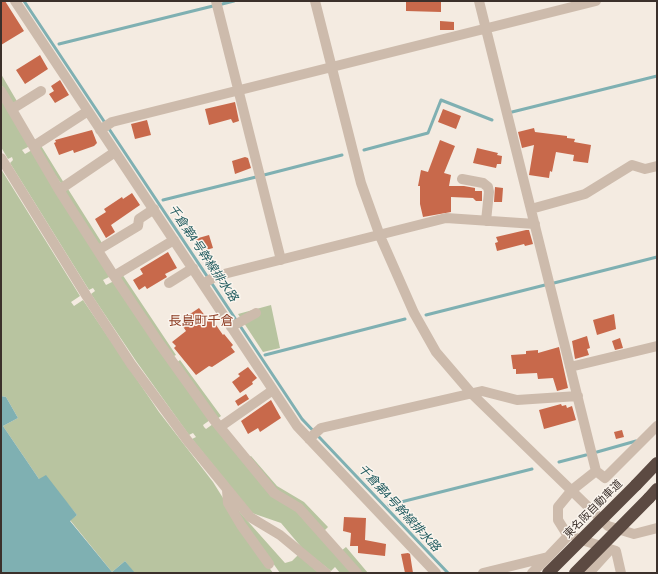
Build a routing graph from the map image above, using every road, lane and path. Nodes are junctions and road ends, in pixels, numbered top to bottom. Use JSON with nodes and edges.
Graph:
{"nodes":[{"id":1,"x":15,"y":1,"type":"edge"},
{"id":2,"x":216,"y":1,"type":"edge"},
{"id":3,"x":315,"y":1,"type":"edge"},
{"id":4,"x":479,"y":1,"type":"edge"},
{"id":5,"x":596,"y":1,"type":"edge"},
{"id":6,"x":486,"y":29,"type":"junction"},
{"id":7,"x":332,"y":67,"type":"junction"},
{"id":8,"x":1,"y":91,"type":"edge"},
{"id":9,"x":41,"y":91,"type":"dead end"},
{"id":10,"x":239,"y":91,"type":"junction"},
{"id":11,"x":12,"y":109,"type":"junction"},
{"id":12,"x":88,"y":111,"type":"junction"},
{"id":13,"x":105,"y":127,"type":"junction"},
{"id":14,"x":34,"y":146,"type":"junction"},
{"id":15,"x":115,"y":152,"type":"junction"},
{"id":16,"x":1,"y":158,"type":"edge"},
{"id":17,"x":657,"y":166,"type":"edge"},
{"id":18,"x":462,"y":179,"type":"dead end"},
{"id":19,"x":59,"y":190,"type":"junction"},
{"id":20,"x":154,"y":209,"type":"junction"},
{"id":21,"x":531,"y":209,"type":"junction"},
{"id":22,"x":486,"y":221,"type":"junction"},
{"id":23,"x":535,"y":224,"type":"junction"},
{"id":24,"x":380,"y":236,"type":"junction"},
{"id":25,"x":174,"y":240,"type":"junction"},
{"id":26,"x":98,"y":250,"type":"junction"},
{"id":27,"x":281,"y":260,"type":"junction"},
{"id":28,"x":193,"y":268,"type":"junction"},
{"id":29,"x":114,"y":276,"type":"junction"},
{"id":30,"x":208,"y":281,"type":"junction"},
{"id":31,"x":169,"y":283,"type":"dead end"},
{"id":32,"x":256,"y":313,"type":"dead end"},
{"id":33,"x":236,"y":324,"type":"junction"},
{"id":34,"x":657,"y":346,"type":"edge"},
{"id":35,"x":570,"y":367,"type":"junction"},
{"id":36,"x":273,"y":390,"type":"junction"},
{"id":37,"x":472,"y":394,"type":"junction"},
{"id":38,"x":578,"y":396,"type":"junction"},
{"id":39,"x":657,"y":426,"type":"edge"},
{"id":40,"x":220,"y":427,"type":"junction"},
{"id":41,"x":313,"y":435,"type":"junction"},
{"id":42,"x":657,"y":463,"type":"edge"},
{"id":43,"x":596,"y":471,"type":"junction"},
{"id":44,"x":228,"y":490,"type":"junction"},
{"id":45,"x":572,"y":490,"type":"junction"},
{"id":46,"x":653,"y":494,"type":"edge"},
{"id":47,"x":657,"y":528,"type":"edge"},
{"id":48,"x":568,"y":536,"type":"junction"},
{"id":49,"x":610,"y":550,"type":"junction"},
{"id":50,"x":548,"y":557,"type":"junction"},
{"id":51,"x":269,"y":564,"type":"dead end"},
{"id":52,"x":326,"y":573,"type":"edge"},
{"id":53,"x":357,"y":573,"type":"edge"},
{"id":54,"x":436,"y":573,"type":"edge"},
{"id":55,"x":483,"y":573,"type":"edge"},
{"id":56,"x":532,"y":573,"type":"edge"},
{"id":57,"x":548,"y":573,"type":"edge"},
{"id":58,"x":575,"y":573,"type":"edge"},
{"id":59,"x":589,"y":573,"type":"edge"},
{"id":60,"x":621,"y":573,"type":"edge"}],
"edges":[{"from":1,"to":12,"type":"street"},
{"from":2,"to":10,"type":"street"},
{"from":3,"to":7,"type":"street"},
{"from":4,"to":6,"type":"street"},
{"from":5,"to":6,"type":"street"},
{"from":6,"to":7,"type":"street"},
{"from":6,"to":21,"type":"street"},
{"from":7,"to":10,"type":"street"},
{"from":7,"to":24,"type":"street"},
{"from":8,"to":11,"type":"street"},
{"from":9,"to":11,"type":"street"},
{"from":10,"to":13,"type":"street"},
{"from":10,"to":27,"type":"street"},
{"from":11,"to":14,"type":"street"},
{"from":12,"to":13,"type":"street"},
{"from":12,"to":14,"type":"street"},
{"from":13,"to":15,"type":"street"},
{"from":14,"to":19,"type":"street"},
{"from":15,"to":19,"type":"street"},
{"from":15,"to":20,"type":"street"},
{"from":16,"to":44,"type":"street"},
{"from":17,"to":21,"type":"street"},
{"from":18,"to":22,"type":"street"},
{"from":19,"to":26,"type":"street"},
{"from":20,"to":25,"type":"street"},
{"from":20,"to":26,"type":"street"},
{"from":21,"to":23,"type":"street"},
{"from":22,"to":23,"type":"street"},
{"from":22,"to":24,"type":"street"},
{"from":23,"to":35,"type":"street"},
{"from":24,"to":27,"type":"street"},
{"from":24,"to":37,"type":"street"},
{"from":25,"to":28,"type":"street"},
{"from":25,"to":29,"type":"street"},
{"from":26,"to":29,"type":"street"},
{"from":27,"to":30,"type":"street"},
{"from":28,"to":30,"type":"street"},
{"from":28,"to":31,"type":"street"},
{"from":29,"to":40,"type":"street"},
{"from":30,"to":33,"type":"street"},
{"from":32,"to":33,"type":"street"},
{"from":33,"to":36,"type":"street"},
{"from":34,"to":35,"type":"street"},
{"from":35,"to":38,"type":"street"},
{"from":36,"to":40,"type":"street"},
{"from":36,"to":41,"type":"street"},
{"from":37,"to":38,"type":"street"},
{"from":37,"to":41,"type":"street"},
{"from":37,"to":45,"type":"street"},
{"from":38,"to":43,"type":"street"},
{"from":39,"to":43,"type":"street"},
{"from":40,"to":53,"type":"street"},
{"from":41,"to":54,"type":"street"},
{"from":42,"to":57,"type":"highway","name":"東名阪自動車道","bridge":true},
{"from":43,"to":45,"type":"street"},
{"from":44,"to":51,"type":"street"},
{"from":44,"to":52,"type":"street"},
{"from":45,"to":47,"type":"street"},
{"from":45,"to":48,"type":"street"},
{"from":46,"to":58,"type":"highway","bridge":true},
{"from":48,"to":49,"type":"street"},
{"from":48,"to":50,"type":"street"},
{"from":49,"to":59,"type":"street"},
{"from":49,"to":60,"type":"street"},
{"from":50,"to":55,"type":"street"},
{"from":50,"to":56,"type":"street"}]}
